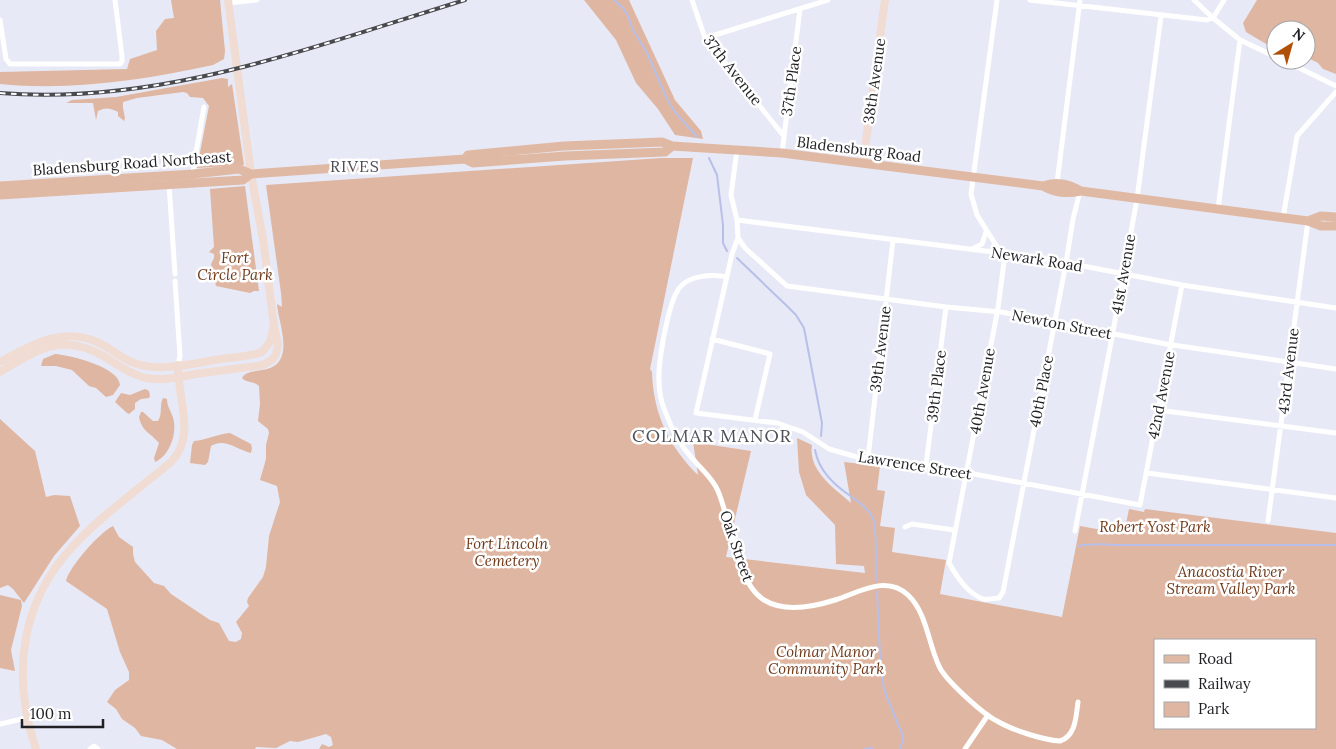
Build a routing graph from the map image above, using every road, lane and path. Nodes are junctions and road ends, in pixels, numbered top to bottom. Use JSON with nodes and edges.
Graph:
{"nodes":[{"id":1,"x":115,"y":0,"type":"edge"},
{"id":2,"x":257,"y":0,"type":"edge"},
{"id":3,"x":692,"y":0,"type":"edge"},
{"id":4,"x":828,"y":0,"type":"edge"},
{"id":5,"x":885,"y":0,"type":"edge"},
{"id":6,"x":997,"y":0,"type":"edge"},
{"id":7,"x":1030,"y":0,"type":"edge"},
{"id":8,"x":1080,"y":0,"type":"edge"},
{"id":9,"x":1194,"y":0,"type":"edge"},
{"id":10,"x":1224,"y":0,"type":"edge"},
{"id":11,"x":228,"y":2,"type":"edge"},
{"id":12,"x":1080,"y":6,"type":"junction"},
{"id":13,"x":800,"y":9,"type":"junction"},
{"id":14,"x":1161,"y":16,"type":"junction"},
{"id":15,"x":1213,"y":18,"type":"junction"},
{"id":16,"x":0,"y":20,"type":"edge"},
{"id":17,"x":705,"y":38,"type":"junction"},
{"id":18,"x":1240,"y":40,"type":"junction"},
{"id":19,"x":1266,"y":52,"type":"edge"},
{"id":20,"x":1303,"y":70,"type":"edge"},
{"id":21,"x":1336,"y":86,"type":"edge"},
{"id":22,"x":1336,"y":92,"type":"edge"},
{"id":23,"x":204,"y":107,"type":"dead end"},
{"id":24,"x":783,"y":135,"type":"junction"},
{"id":25,"x":737,"y":150,"type":"junction"},
{"id":26,"x":782,"y":153,"type":"junction"},
{"id":27,"x":863,"y":163,"type":"junction"},
{"id":28,"x":251,"y":174,"type":"junction"},
{"id":29,"x":169,"y":176,"type":"junction"},
{"id":30,"x":974,"y":177,"type":"junction"},
{"id":31,"x":193,"y":179,"type":"junction"},
{"id":32,"x":132,"y":182,"type":"junction"},
{"id":33,"x":1057,"y":183,"type":"junction"},
{"id":34,"x":169,"y":185,"type":"junction"},
{"id":35,"x":0,"y":186,"type":"edge"},
{"id":36,"x":1043,"y":186,"type":"junction"},
{"id":37,"x":1081,"y":191,"type":"junction"},
{"id":38,"x":0,"y":195,"type":"edge"},
{"id":39,"x":1137,"y":199,"type":"junction"},
{"id":40,"x":1218,"y":210,"type":"junction"},
{"id":41,"x":1336,"y":216,"type":"edge"},
{"id":42,"x":1284,"y":218,"type":"junction"},
{"id":43,"x":737,"y":220,"type":"junction"},
{"id":44,"x":1308,"y":221,"type":"junction"},
{"id":45,"x":1336,"y":226,"type":"edge"},
{"id":46,"x":986,"y":231,"type":"junction"},
{"id":47,"x":738,"y":238,"type":"junction"},
{"id":48,"x":893,"y":240,"type":"junction"},
{"id":49,"x":970,"y":249,"type":"junction"},
{"id":50,"x":1001,"y":253,"type":"junction"},
{"id":51,"x":1066,"y":263,"type":"junction"},
{"id":52,"x":175,"y":274,"type":"dead end"},
{"id":53,"x":1124,"y":274,"type":"junction"},
{"id":54,"x":727,"y":277,"type":"junction"},
{"id":55,"x":175,"y":281,"type":"dead end"},
{"id":56,"x":1182,"y":286,"type":"junction"},
{"id":57,"x":886,"y":299,"type":"junction"},
{"id":58,"x":1297,"y":303,"type":"junction"},
{"id":59,"x":946,"y":307,"type":"junction"},
{"id":60,"x":1336,"y":308,"type":"edge"},
{"id":61,"x":997,"y":312,"type":"junction"},
{"id":62,"x":1055,"y":322,"type":"junction"},
{"id":63,"x":274,"y":326,"type":"junction"},
{"id":64,"x":1113,"y":333,"type":"junction"},
{"id":65,"x":712,"y":339,"type":"junction"},
{"id":66,"x":1171,"y":345,"type":"junction"},
{"id":67,"x":0,"y":362,"type":"edge"},
{"id":68,"x":1289,"y":363,"type":"junction"},
{"id":69,"x":178,"y":365,"type":"junction"},
{"id":70,"x":1336,"y":369,"type":"edge"},
{"id":71,"x":0,"y":372,"type":"edge"},
{"id":72,"x":178,"y":377,"type":"junction"},
{"id":73,"x":1158,"y":410,"type":"junction"},
{"id":74,"x":755,"y":420,"type":"junction"},
{"id":75,"x":1281,"y":427,"type":"junction"},
{"id":76,"x":1336,"y":434,"type":"edge"},
{"id":77,"x":868,"y":458,"type":"junction"},
{"id":78,"x":926,"y":465,"type":"junction"},
{"id":79,"x":967,"y":472,"type":"junction"},
{"id":80,"x":1147,"y":473,"type":"junction"},
{"id":81,"x":1024,"y":483,"type":"junction"},
{"id":82,"x":1273,"y":490,"type":"junction"},
{"id":83,"x":1082,"y":494,"type":"junction"},
{"id":84,"x":1336,"y":498,"type":"edge"},
{"id":85,"x":1140,"y":505,"type":"joint"},
{"id":86,"x":1268,"y":521,"type":"dead end"},
{"id":87,"x":905,"y":527,"type":"dead end"},
{"id":88,"x":954,"y":530,"type":"junction"},
{"id":89,"x":1075,"y":530,"type":"dead end"},
{"id":90,"x":950,"y":554,"type":"joint"},
{"id":91,"x":1078,"y":702,"type":"dead end"},
{"id":92,"x":988,"y":715,"type":"junction"},
{"id":93,"x":26,"y":718,"type":"junction"},
{"id":94,"x":0,"y":724,"type":"edge"},
{"id":95,"x":36,"y":749,"type":"edge"},
{"id":96,"x":90,"y":749,"type":"edge"},
{"id":97,"x":98,"y":749,"type":"edge"},
{"id":98,"x":965,"y":749,"type":"edge"}],
"edges":[{"from":1,"to":16,"type":"street"},
{"from":2,"to":11,"type":"street"},
{"from":3,"to":17,"type":"street","name":"37th Avenue"},
{"from":4,"to":13,"type":"street"},
{"from":5,"to":27,"type":"street","name":"38th Avenue"},
{"from":6,"to":30,"type":"street"},
{"from":7,"to":12,"type":"street"},
{"from":8,"to":12,"type":"street"},
{"from":9,"to":15,"type":"street"},
{"from":10,"to":15,"type":"street"},
{"from":11,"to":28,"type":"street"},
{"from":12,"to":14,"type":"street"},
{"from":12,"to":33,"type":"street"},
{"from":13,"to":17,"type":"street"},
{"from":13,"to":24,"type":"street","name":"37th Place"},
{"from":14,"to":15,"type":"street"},
{"from":14,"to":39,"type":"street","name":"41st Avenue"},
{"from":15,"to":18,"type":"street"},
{"from":17,"to":24,"type":"street","name":"37th Avenue"},
{"from":18,"to":19,"type":"street"},
{"from":18,"to":40,"type":"street"},
{"from":20,"to":21,"type":"street"},
{"from":22,"to":42,"type":"street"},
{"from":23,"to":31,"type":"street"},
{"from":24,"to":26,"type":"street","name":"37th Place"},
{"from":25,"to":26,"type":"main road","name":"Bladensburg Road"},
{"from":25,"to":28,"type":"main road","name":"Bladensburg Road"},
{"from":25,"to":43,"type":"street"},
{"from":26,"to":27,"type":"main road","name":"Bladensburg Road"},
{"from":27,"to":30,"type":"main road","name":"Bladensburg Road"},
{"from":28,"to":31,"type":"main road","name":"Bladensburg Road Northeast"},
{"from":28,"to":63,"type":"street"},
{"from":29,"to":31,"type":"main road","name":"Bladensburg Road Northeast"},
{"from":29,"to":32,"type":"main road","name":"Bladensburg Road Northeast"},
{"from":29,"to":34,"type":"street"},
{"from":30,"to":36,"type":"main road","name":"Bladensburg Road"},
{"from":30,"to":46,"type":"street"},
{"from":31,"to":34,"type":"main road","name":"Bladensburg Road Northeast"},
{"from":32,"to":34,"type":"main road","name":"Bladensburg Road Northeast"},
{"from":32,"to":35,"type":"main road","name":"Bladensburg Road Northeast"},
{"from":32,"to":38,"type":"main road","name":"Bladensburg Road Northeast"},
{"from":33,"to":36,"type":"main road","name":"Bladensburg Road"},
{"from":33,"to":37,"type":"main road","name":"Bladensburg Road"},
{"from":34,"to":52,"type":"street"},
{"from":36,"to":37,"type":"main road","name":"Bladensburg Road"},
{"from":37,"to":39,"type":"main road","name":"Bladensburg Road"},
{"from":37,"to":51,"type":"street","name":"40th Place"},
{"from":39,"to":40,"type":"main road","name":"Bladensburg Road"},
{"from":39,"to":53,"type":"street","name":"41st Avenue"},
{"from":40,"to":42,"type":"main road","name":"Bladensburg Road"},
{"from":41,"to":44,"type":"main road","name":"Bladensburg Road"},
{"from":42,"to":44,"type":"main road","name":"Bladensburg Road"},
{"from":43,"to":47,"type":"street"},
{"from":43,"to":48,"type":"street","name":"Newark Road"},
{"from":44,"to":45,"type":"main road","name":"Bladensburg Road"},
{"from":44,"to":58,"type":"street","name":"43rd Avenue"},
{"from":46,"to":49,"type":"street"},
{"from":46,"to":50,"type":"street"},
{"from":47,"to":54,"type":"street"},
{"from":47,"to":57,"type":"street","name":"Newton Street"},
{"from":48,"to":49,"type":"street","name":"Newark Road"},
{"from":48,"to":57,"type":"street","name":"39th Avenue"},
{"from":49,"to":50,"type":"street","name":"Newark Road"},
{"from":50,"to":51,"type":"street","name":"Newark Road"},
{"from":50,"to":61,"type":"street","name":"40th Avenue"},
{"from":51,"to":53,"type":"street","name":"Newark Road"},
{"from":51,"to":62,"type":"street","name":"40th Place"},
{"from":53,"to":56,"type":"street","name":"Newark Road"},
{"from":53,"to":64,"type":"street","name":"41st Avenue"},
{"from":54,"to":65,"type":"street"},
{"from":54,"to":92,"type":"street","name":"Oak Street"},
{"from":55,"to":69,"type":"street"},
{"from":56,"to":58,"type":"street","name":"Newark Road"},
{"from":56,"to":66,"type":"street","name":"42nd Avenue"},
{"from":57,"to":59,"type":"street","name":"Newton Street"},
{"from":57,"to":77,"type":"street","name":"39th Avenue"},
{"from":58,"to":60,"type":"street","name":"Newark Road"},
{"from":58,"to":68,"type":"street","name":"43rd Avenue"},
{"from":59,"to":61,"type":"street","name":"Newton Street"},
{"from":59,"to":78,"type":"street","name":"39th Place"},
{"from":61,"to":62,"type":"street","name":"Newton Street"},
{"from":61,"to":79,"type":"street","name":"40th Avenue"},
{"from":62,"to":64,"type":"street","name":"Newton Street"},
{"from":62,"to":81,"type":"street","name":"40th Place"},
{"from":63,"to":69,"type":"street"},
{"from":63,"to":72,"type":"street"},
{"from":64,"to":66,"type":"street","name":"Newton Street"},
{"from":64,"to":83,"type":"street","name":"41st Avenue"},
{"from":65,"to":74,"type":"street"},
{"from":65,"to":74,"type":"street","name":"Lawrence Street"},
{"from":66,"to":68,"type":"street","name":"Newton Street"},
{"from":66,"to":73,"type":"street","name":"42nd Avenue"},
{"from":67,"to":69,"type":"street"},
{"from":68,"to":70,"type":"street","name":"Newton Street"},
{"from":68,"to":75,"type":"street","name":"43rd Avenue"},
{"from":69,"to":72,"type":"street"},
{"from":71,"to":72,"type":"street"},
{"from":72,"to":93,"type":"street"},
{"from":73,"to":75,"type":"street"},
{"from":73,"to":80,"type":"street","name":"42nd Avenue"},
{"from":74,"to":77,"type":"street","name":"Lawrence Street"},
{"from":75,"to":76,"type":"street"},
{"from":75,"to":82,"type":"street","name":"43rd Avenue"},
{"from":77,"to":78,"type":"street","name":"Lawrence Street"},
{"from":78,"to":79,"type":"street","name":"Lawrence Street"},
{"from":79,"to":81,"type":"street","name":"Lawrence Street"},
{"from":79,"to":88,"type":"street","name":"40th Avenue"},
{"from":80,"to":82,"type":"street"},
{"from":80,"to":85,"type":"street","name":"42nd Avenue"},
{"from":81,"to":83,"type":"street","name":"Lawrence Street"},
{"from":81,"to":90,"type":"street","name":"40th Place"},
{"from":82,"to":84,"type":"street"},
{"from":82,"to":86,"type":"street","name":"43rd Avenue"},
{"from":83,"to":85,"type":"street","name":"Lawrence Street"},
{"from":83,"to":89,"type":"street","name":"41st Avenue"},
{"from":87,"to":88,"type":"street"},
{"from":88,"to":90,"type":"street","name":"40th Avenue"},
{"from":91,"to":92,"type":"street","name":"Oak Street"},
{"from":92,"to":98,"type":"street"},
{"from":93,"to":94,"type":"street"},
{"from":93,"to":95,"type":"street"},
{"from":96,"to":97,"type":"street"}]}
